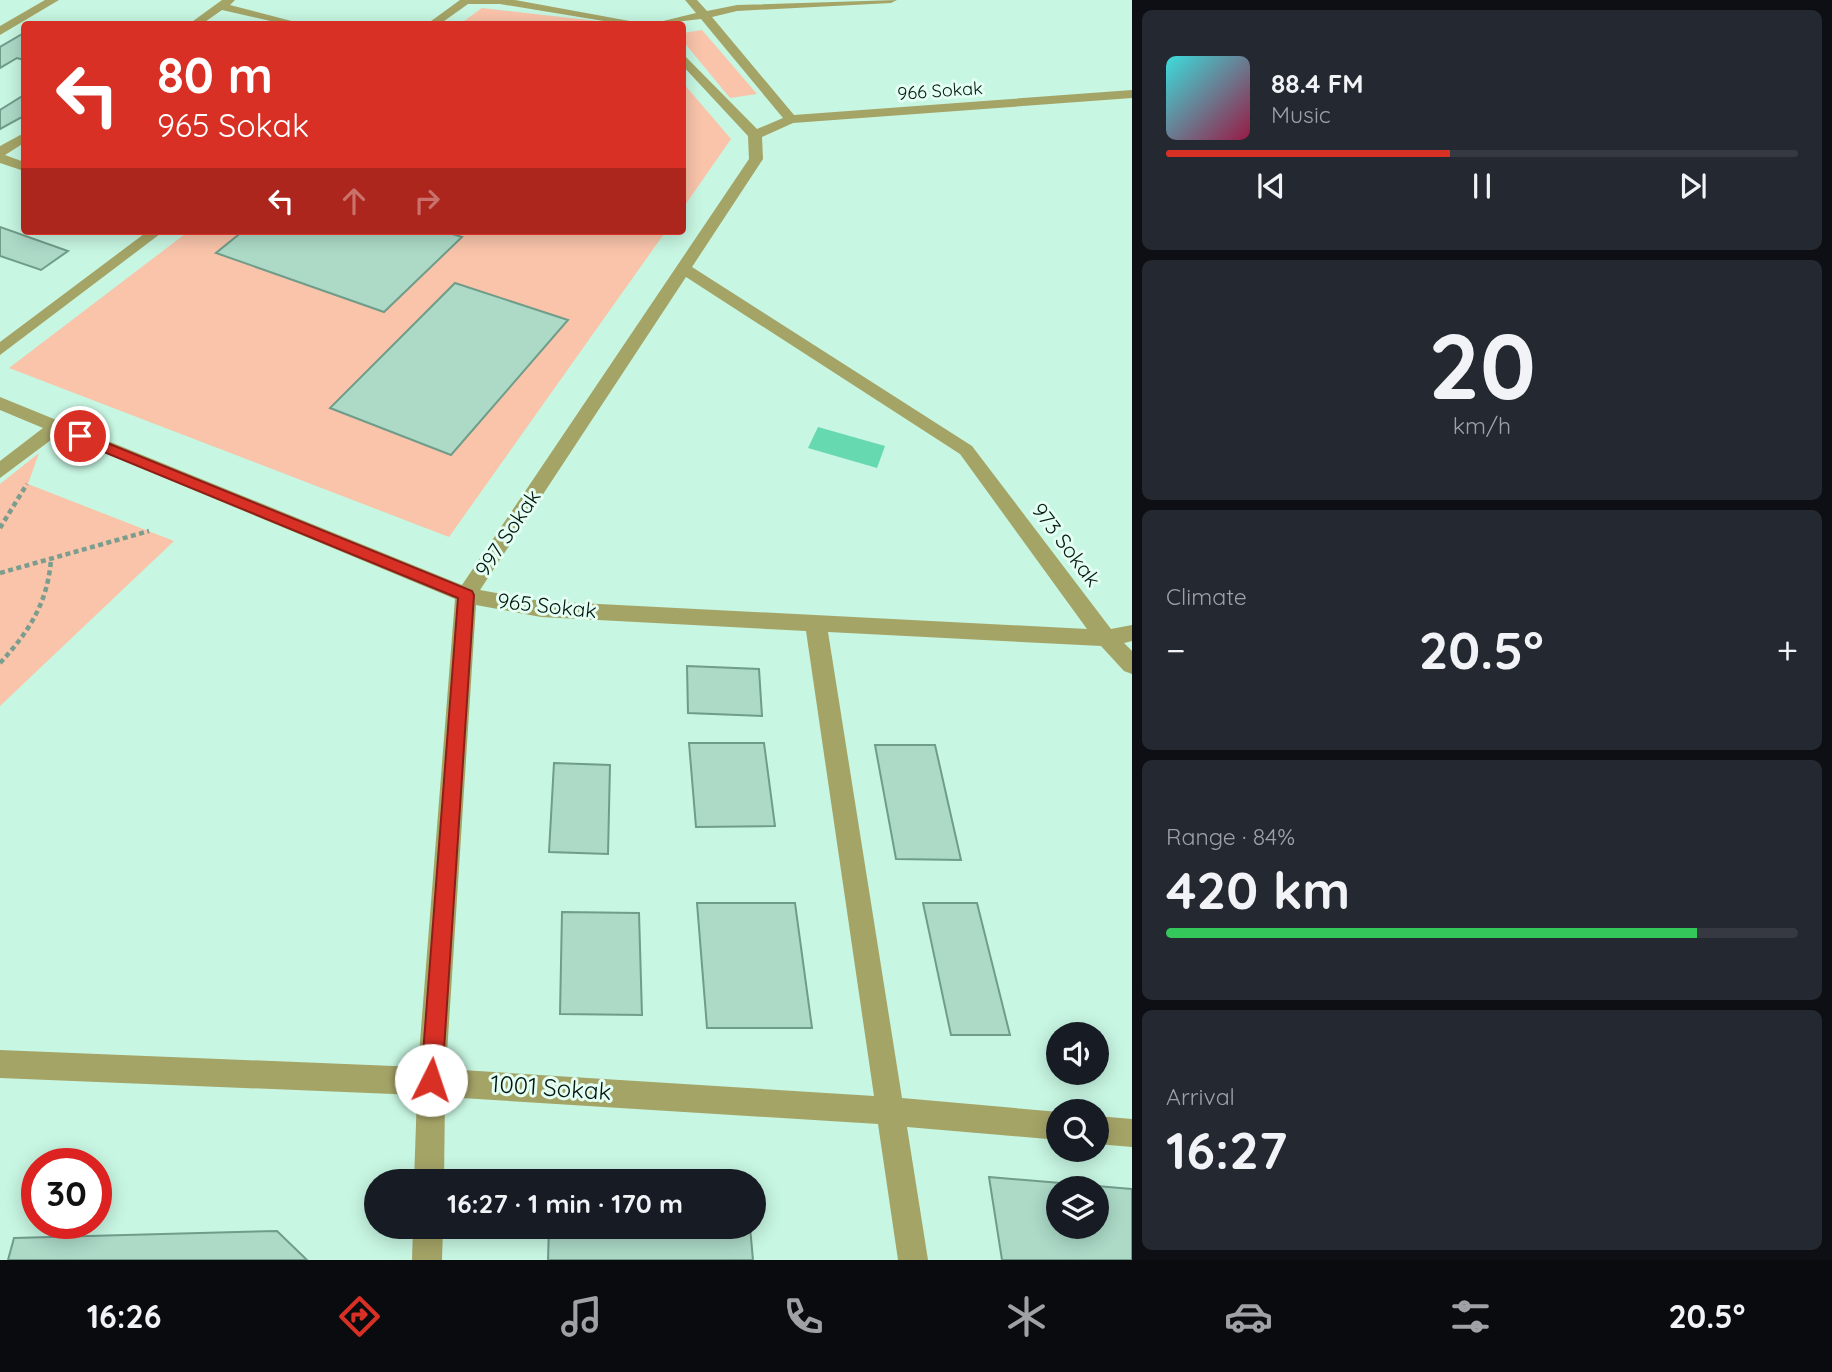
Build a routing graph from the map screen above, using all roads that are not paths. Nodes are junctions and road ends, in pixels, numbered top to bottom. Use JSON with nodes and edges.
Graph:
{"nodes":[{"id":1,"x":53,"y":0,"type":"edge"},
{"id":2,"x":691,"y":0,"type":"edge"},
{"id":3,"x":891,"y":0,"type":"edge"},
{"id":4,"x":466,"y":1,"type":"edge"},
{"id":5,"x":874,"y":1,"type":"edge"},
{"id":6,"x":225,"y":3,"type":"edge"},
{"id":7,"x":705,"y":13,"type":"junction"},
{"id":8,"x":0,"y":16,"type":"edge"},
{"id":9,"x":19,"y":20,"type":"junction"},
{"id":10,"x":199,"y":21,"type":"edge"},
{"id":11,"x":287,"y":21,"type":"edge"},
{"id":12,"x":437,"y":21,"type":"edge"},
{"id":13,"x":622,"y":21,"type":"edge"},
{"id":14,"x":674,"y":21,"type":"edge"},
{"id":15,"x":0,"y":31,"type":"edge"},
{"id":16,"x":686,"y":61,"type":"edge"},
{"id":17,"x":1132,"y":94,"type":"edge"},
{"id":18,"x":791,"y":119,"type":"junction"},
{"id":19,"x":755,"y":135,"type":"junction"},
{"id":20,"x":21,"y":139,"type":"edge"},
{"id":21,"x":0,"y":152,"type":"edge"},
{"id":22,"x":0,"y":158,"type":"edge"},
{"id":23,"x":21,"y":166,"type":"edge"},
{"id":24,"x":152,"y":235,"type":"edge"},
{"id":25,"x":684,"y":269,"type":"junction"},
{"id":26,"x":0,"y":350,"type":"edge"},
{"id":27,"x":0,"y":403,"type":"edge"},
{"id":28,"x":57,"y":426,"type":"junction"},
{"id":29,"x":0,"y":471,"type":"edge"},
{"id":30,"x":466,"y":595,"type":"junction"},
{"id":31,"x":817,"y":625,"type":"junction"},
{"id":32,"x":1132,"y":633,"type":"edge"},
{"id":33,"x":1106,"y":638,"type":"junction"},
{"id":34,"x":1132,"y":665,"type":"edge"},
{"id":35,"x":0,"y":1064,"type":"edge"},
{"id":36,"x":431,"y":1080,"type":"junction"},
{"id":37,"x":890,"y":1110,"type":"junction"},
{"id":38,"x":1046,"y":1125,"type":"edge"},
{"id":39,"x":1109,"y":1131,"type":"edge"},
{"id":40,"x":1132,"y":1133,"type":"edge"},
{"id":41,"x":429,"y":1169,"type":"edge"},
{"id":42,"x":428,"y":1239,"type":"edge"},
{"id":43,"x":427,"y":1260,"type":"edge"},
{"id":44,"x":913,"y":1260,"type":"edge"}],
"edges":[{"from":1,"to":9,"type":"street"},
{"from":2,"to":7,"type":"street"},
{"from":3,"to":5,"type":"street"},
{"from":4,"to":12,"type":"street"},
{"from":4,"to":13,"type":"street"},
{"from":5,"to":7,"type":"street"},
{"from":6,"to":10,"type":"street"},
{"from":6,"to":11,"type":"street"},
{"from":7,"to":14,"type":"street"},
{"from":7,"to":18,"type":"street"},
{"from":8,"to":9,"type":"street"},
{"from":9,"to":15,"type":"street"},
{"from":16,"to":19,"type":"street"},
{"from":17,"to":18,"type":"street","name":"966 Sokak"},
{"from":18,"to":19,"type":"street","name":"966 Sokak"},
{"from":19,"to":25,"type":"street","name":"997 Sokak"},
{"from":20,"to":21,"type":"street"},
{"from":22,"to":23,"type":"street"},
{"from":24,"to":26,"type":"street"},
{"from":25,"to":30,"type":"street","name":"997 Sokak"},
{"from":25,"to":33,"type":"street","name":"973 Sokak"},
{"from":27,"to":28,"type":"street","name":"965 Sokak"},
{"from":28,"to":29,"type":"street"},
{"from":28,"to":30,"type":"street","name":"965 Sokak"},
{"from":30,"to":31,"type":"street","name":"965 Sokak"},
{"from":30,"to":36,"type":"street","name":"997 Sokak"},
{"from":31,"to":33,"type":"street","name":"965 Sokak"},
{"from":31,"to":37,"type":"street"},
{"from":32,"to":33,"type":"street","name":"965 Sokak"},
{"from":33,"to":34,"type":"street","name":"973 Sokak"},
{"from":35,"to":36,"type":"street","name":"1001 Sokak"},
{"from":36,"to":37,"type":"street","name":"1001 Sokak"},
{"from":36,"to":41,"type":"street","name":"997 Sokak"},
{"from":37,"to":38,"type":"street","name":"1001 Sokak"},
{"from":37,"to":44,"type":"street"},
{"from":39,"to":40,"type":"street"},
{"from":42,"to":43,"type":"street"}]}
